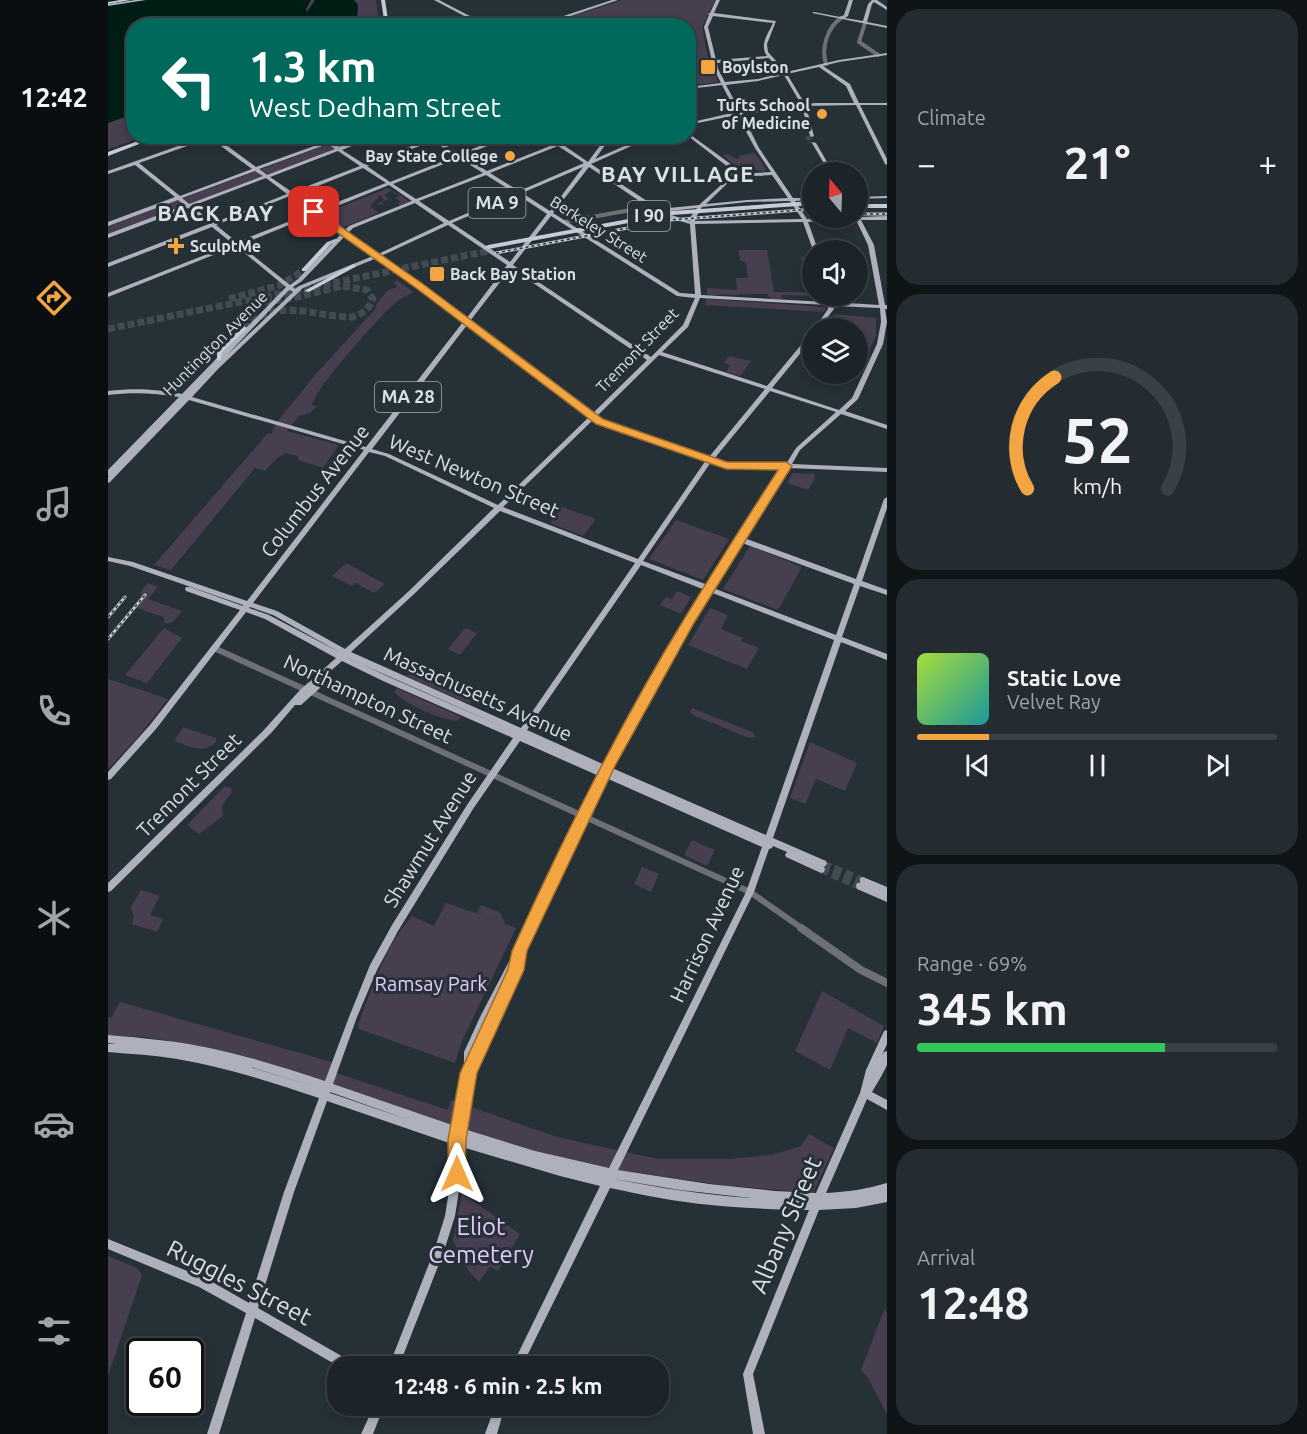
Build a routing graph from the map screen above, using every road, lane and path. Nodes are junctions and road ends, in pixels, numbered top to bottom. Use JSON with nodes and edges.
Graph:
{"nodes":[{"id":1,"x":129,"y":0,"type":"edge"},
{"id":2,"x":144,"y":0,"type":"edge"},
{"id":3,"x":378,"y":0,"type":"edge"},
{"id":4,"x":383,"y":0,"type":"edge"},
{"id":5,"x":435,"y":0,"type":"edge"},
{"id":6,"x":616,"y":0,"type":"edge"},
{"id":7,"x":718,"y":0,"type":"edge"},
{"id":8,"x":851,"y":0,"type":"edge"},
{"id":9,"x":874,"y":0,"type":"edge"},
{"id":10,"x":108,"y":4,"type":"edge"},
{"id":11,"x":887,"y":9,"type":"edge"},
{"id":12,"x":814,"y":13,"type":"dead end"},
{"id":13,"x":710,"y":14,"type":"junction"},
{"id":14,"x":380,"y":18,"type":"edge"},
{"id":15,"x":386,"y":18,"type":"edge"},
{"id":16,"x":471,"y":18,"type":"edge"},
{"id":17,"x":560,"y":18,"type":"edge"},
{"id":18,"x":841,"y":18,"type":"junction"},
{"id":19,"x":865,"y":23,"type":"junction"},
{"id":20,"x":887,"y":27,"type":"edge"},
{"id":21,"x":887,"y":54,"type":"edge"},
{"id":22,"x":878,"y":55,"type":"junction"},
{"id":23,"x":768,"y":57,"type":"junction"},
{"id":24,"x":713,"y":62,"type":"junction"},
{"id":25,"x":826,"y":64,"type":"junction"},
{"id":26,"x":819,"y":65,"type":"junction"},
{"id":27,"x":784,"y":74,"type":"junction"},
{"id":28,"x":724,"y":84,"type":"junction"},
{"id":29,"x":696,"y":87,"type":"edge"},
{"id":30,"x":858,"y":104,"type":"junction"},
{"id":31,"x":887,"y":104,"type":"edge"},
{"id":32,"x":803,"y":106,"type":"junction"},
{"id":33,"x":739,"y":113,"type":"junction"},
{"id":34,"x":696,"y":122,"type":"edge"},
{"id":35,"x":810,"y":136,"type":"tunnel mouth"},
{"id":36,"x":696,"y":140,"type":"edge"},
{"id":37,"x":812,"y":143,"type":"tunnel mouth"},
{"id":38,"x":129,"y":144,"type":"edge"},
{"id":39,"x":133,"y":144,"type":"edge"},
{"id":40,"x":191,"y":144,"type":"edge"},
{"id":41,"x":221,"y":144,"type":"edge"},
{"id":42,"x":325,"y":144,"type":"edge"},
{"id":43,"x":330,"y":144,"type":"edge"},
{"id":44,"x":354,"y":144,"type":"edge"},
{"id":45,"x":416,"y":144,"type":"edge"},
{"id":46,"x":440,"y":144,"type":"edge"},
{"id":47,"x":490,"y":144,"type":"edge"},
{"id":48,"x":560,"y":144,"type":"joint"},
{"id":49,"x":604,"y":144,"type":"edge"},
{"id":50,"x":634,"y":144,"type":"edge"},
{"id":51,"x":339,"y":150,"type":"junction"},
{"id":52,"x":108,"y":152,"type":"edge"},
{"id":53,"x":598,"y":153,"type":"junction"},
{"id":54,"x":459,"y":156,"type":"junction"},
{"id":55,"x":607,"y":156,"type":"junction"},
{"id":56,"x":822,"y":162,"type":"edge"},
{"id":57,"x":136,"y":163,"type":"junction"},
{"id":58,"x":589,"y":164,"type":"junction"},
{"id":59,"x":887,"y":164,"type":"edge"},
{"id":60,"x":364,"y":166,"type":"junction"},
{"id":61,"x":256,"y":169,"type":"junction"},
{"id":62,"x":108,"y":173,"type":"edge"},
{"id":63,"x":774,"y":173,"type":"junction"},
{"id":64,"x":486,"y":174,"type":"junction"},
{"id":65,"x":732,"y":176,"type":"junction"},
{"id":66,"x":266,"y":177,"type":"junction"},
{"id":67,"x":390,"y":184,"type":"junction"},
{"id":68,"x":518,"y":194,"type":"junction"},
{"id":69,"x":291,"y":195,"type":"junction"},
{"id":70,"x":712,"y":195,"type":"junction"},
{"id":71,"x":887,"y":197,"type":"edge"},
{"id":72,"x":180,"y":198,"type":"junction"},
{"id":73,"x":792,"y":200,"type":"junction"},
{"id":74,"x":868,"y":200,"type":"edge"},
{"id":75,"x":643,"y":201,"type":"junction"},
{"id":76,"x":802,"y":201,"type":"edge"},
{"id":77,"x":416,"y":202,"type":"junction"},
{"id":78,"x":732,"y":202,"type":"junction"},
{"id":79,"x":868,"y":203,"type":"edge"},
{"id":80,"x":802,"y":204,"type":"edge"},
{"id":81,"x":802,"y":204,"type":"edge"},
{"id":82,"x":887,"y":204,"type":"edge"},
{"id":83,"x":189,"y":206,"type":"junction"},
{"id":84,"x":701,"y":207,"type":"junction"},
{"id":85,"x":659,"y":212,"type":"junction"},
{"id":86,"x":316,"y":213,"type":"junction"},
{"id":87,"x":550,"y":214,"type":"junction"},
{"id":88,"x":802,"y":216,"type":"edge"},
{"id":89,"x":868,"y":218,"type":"edge"},
{"id":90,"x":887,"y":218,"type":"edge"},
{"id":91,"x":802,"y":219,"type":"edge"},
{"id":92,"x":692,"y":221,"type":"junction"},
{"id":93,"x":564,"y":222,"type":"junction"},
{"id":94,"x":447,"y":223,"type":"junction"},
{"id":95,"x":108,"y":224,"type":"edge"},
{"id":96,"x":213,"y":225,"type":"junction"},
{"id":97,"x":862,"y":228,"type":"edge"},
{"id":98,"x":343,"y":233,"type":"junction"},
{"id":99,"x":557,"y":234,"type":"junction"},
{"id":100,"x":108,"y":236,"type":"edge"},
{"id":101,"x":337,"y":240,"type":"junction"},
{"id":102,"x":237,"y":244,"type":"junction"},
{"id":103,"x":362,"y":246,"type":"junction"},
{"id":104,"x":377,"y":256,"type":"junction"},
{"id":105,"x":361,"y":262,"type":"junction"},
{"id":106,"x":108,"y":265,"type":"edge"},
{"id":107,"x":352,"y":266,"type":"junction"},
{"id":108,"x":509,"y":266,"type":"junction"},
{"id":109,"x":305,"y":272,"type":"junction"},
{"id":110,"x":320,"y":278,"type":"junction"},
{"id":111,"x":292,"y":290,"type":"junction"},
{"id":112,"x":307,"y":291,"type":"dead end"},
{"id":113,"x":425,"y":292,"type":"junction"},
{"id":114,"x":108,"y":295,"type":"edge"},
{"id":115,"x":698,"y":297,"type":"junction"},
{"id":116,"x":802,"y":303,"type":"edge"},
{"id":117,"x":849,"y":306,"type":"edge"},
{"id":118,"x":885,"y":308,"type":"edge"},
{"id":119,"x":465,"y":322,"type":"junction"},
{"id":120,"x":244,"y":328,"type":"tunnel mouth"},
{"id":121,"x":802,"y":347,"type":"edge"},
{"id":122,"x":659,"y":353,"type":"junction"},
{"id":123,"x":219,"y":359,"type":"junction"},
{"id":124,"x":651,"y":360,"type":"junction"},
{"id":125,"x":768,"y":389,"type":"junction"},
{"id":126,"x":108,"y":393,"type":"edge"},
{"id":127,"x":184,"y":397,"type":"junction"},
{"id":128,"x":841,"y":412,"type":"junction"},
{"id":129,"x":593,"y":417,"type":"junction"},
{"id":130,"x":887,"y":427,"type":"edge"},
{"id":131,"x":367,"y":450,"type":"junction"},
{"id":132,"x":710,"y":460,"type":"junction"},
{"id":133,"x":785,"y":468,"type":"junction"},
{"id":134,"x":887,"y":472,"type":"edge"},
{"id":135,"x":109,"y":476,"type":"edge"},
{"id":136,"x":887,"y":499,"type":"edge"},
{"id":137,"x":499,"y":508,"type":"junction"},
{"id":138,"x":739,"y":539,"type":"junction"},
{"id":139,"x":108,"y":559,"type":"edge"},
{"id":140,"x":639,"y":562,"type":"junction"},
{"id":141,"x":858,"y":582,"type":"junction"},
{"id":142,"x":708,"y":589,"type":"junction"},
{"id":143,"x":887,"y":593,"type":"edge"},
{"id":144,"x":247,"y":606,"type":"junction"},
{"id":145,"x":838,"y":638,"type":"junction"},
{"id":146,"x":214,"y":648,"type":"junction"},
{"id":147,"x":344,"y":657,"type":"junction"},
{"id":148,"x":887,"y":657,"type":"edge"},
{"id":149,"x":309,"y":690,"type":"junction"},
{"id":150,"x":520,"y":734,"type":"junction"},
{"id":151,"x":605,"y":772,"type":"junction"},
{"id":152,"x":493,"y":774,"type":"junction"},
{"id":153,"x":108,"y":777,"type":"edge"},
{"id":154,"x":582,"y":815,"type":"junction"},
{"id":155,"x":766,"y":843,"type":"junction"},
{"id":156,"x":822,"y":867,"type":"tunnel mouth"},
{"id":157,"x":108,"y":888,"type":"edge"},
{"id":158,"x":887,"y":891,"type":"edge"},
{"id":159,"x":750,"y":892,"type":"junction"},
{"id":160,"x":887,"y":898,"type":"edge"},
{"id":161,"x":887,"y":983,"type":"edge"},
{"id":162,"x":887,"y":1034,"type":"edge"},
{"id":163,"x":108,"y":1039,"type":"edge"},
{"id":164,"x":108,"y":1048,"type":"edge"},
{"id":165,"x":887,"y":1055,"type":"edge"},
{"id":166,"x":325,"y":1092,"type":"junction"},
{"id":167,"x":865,"y":1093,"type":"junction"},
{"id":168,"x":887,"y":1105,"type":"edge"},
{"id":169,"x":458,"y":1135,"type":"junction"},
{"id":170,"x":609,"y":1178,"type":"junction"},
{"id":171,"x":887,"y":1188,"type":"edge"},
{"id":172,"x":887,"y":1197,"type":"edge"},
{"id":173,"x":817,"y":1201,"type":"junction"},
{"id":174,"x":108,"y":1244,"type":"edge"},
{"id":175,"x":252,"y":1310,"type":"junction"},
{"id":176,"x":331,"y":1356,"type":"edge"},
{"id":177,"x":398,"y":1356,"type":"edge"},
{"id":178,"x":522,"y":1356,"type":"edge"},
{"id":179,"x":375,"y":1416,"type":"edge"},
{"id":180,"x":497,"y":1416,"type":"edge"},
{"id":181,"x":370,"y":1431,"type":"edge"},
{"id":182,"x":213,"y":1434,"type":"edge"},
{"id":183,"x":491,"y":1434,"type":"edge"},
{"id":184,"x":759,"y":1434,"type":"edge"}],
"edges":[{"from":1,"to":10,"type":"highway"},
{"from":2,"to":10,"type":"main road"},
{"from":3,"to":14,"type":"highway"},
{"from":4,"to":15,"type":"highway"},
{"from":5,"to":16,"type":"main road"},
{"from":6,"to":17,"type":"main road"},
{"from":7,"to":13,"type":"main road"},
{"from":8,"to":18,"type":"main road"},
{"from":9,"to":11,"type":"main road"},
{"from":9,"to":19,"type":"main road"},
{"from":12,"to":18,"type":"main road"},
{"from":13,"to":23,"type":"main road"},
{"from":13,"to":24,"type":"main road"},
{"from":18,"to":19,"type":"main road"},
{"from":18,"to":25,"type":"street"},
{"from":19,"to":20,"type":"main road"},
{"from":19,"to":22,"type":"street"},
{"from":21,"to":22,"type":"main road"},
{"from":22,"to":25,"type":"main road"},
{"from":23,"to":24,"type":"main road"},
{"from":23,"to":27,"type":"main road"},
{"from":24,"to":28,"type":"main road"},
{"from":25,"to":26,"type":"main road"},
{"from":26,"to":27,"type":"main road"},
{"from":26,"to":30,"type":"main road"},
{"from":27,"to":28,"type":"main road"},
{"from":27,"to":32,"type":"main road"},
{"from":28,"to":29,"type":"main road"},
{"from":28,"to":33,"type":"main road"},
{"from":30,"to":31,"type":"main road"},
{"from":30,"to":32,"type":"main road"},
{"from":30,"to":59,"type":"main road"},
{"from":32,"to":33,"type":"main road"},
{"from":32,"to":35,"type":"main road"},
{"from":33,"to":34,"type":"main road"},
{"from":33,"to":63,"type":"main road"},
{"from":36,"to":65,"type":"main road"},
{"from":37,"to":56,"type":"main road"},
{"from":38,"to":52,"type":"highway"},
{"from":39,"to":52,"type":"highway"},
{"from":40,"to":57,"type":"main road"},
{"from":41,"to":61,"type":"main road"},
{"from":42,"to":61,"type":"main road"},
{"from":43,"to":51,"type":"main road"},
{"from":44,"to":51,"type":"main road"},
{"from":45,"to":60,"type":"main road"},
{"from":46,"to":54,"type":"main road","name":"Berkeley Street"},
{"from":47,"to":54,"type":"main road"},
{"from":48,"to":58,"type":"main road"},
{"from":48,"to":64,"type":"main road"},
{"from":49,"to":53,"type":"main road","name":"Columbus Avenue"},
{"from":50,"to":55,"type":"main road","number":"MA 28"},
{"from":51,"to":60,"type":"main road"},
{"from":51,"to":66,"type":"main road"},
{"from":53,"to":55,"type":"main road"},
{"from":53,"to":58,"type":"main road","name":"Columbus Avenue"},
{"from":54,"to":64,"type":"main road","name":"Berkeley Street"},
{"from":54,"to":67,"type":"main road"},
{"from":55,"to":58,"type":"main road","number":"MA 28"},
{"from":57,"to":62,"type":"main road"},
{"from":57,"to":72,"type":"main road"},
{"from":58,"to":68,"type":"main road","number":"MA 9"},
{"from":58,"to":75,"type":"main road"},
{"from":58,"to":87,"type":"main road","name":"Columbus Avenue","number":"MA 28"},
{"from":60,"to":67,"type":"main road"},
{"from":60,"to":69,"type":"main road"},
{"from":61,"to":66,"type":"main road"},
{"from":61,"to":72,"type":"main road"},
{"from":63,"to":65,"type":"main road"},
{"from":63,"to":73,"type":"main road"},
{"from":64,"to":68,"type":"main road","name":"Berkeley Street"},
{"from":64,"to":77,"type":"main road"},
{"from":65,"to":70,"type":"main road"},
{"from":66,"to":69,"type":"main road"},
{"from":66,"to":83,"type":"main road"},
{"from":67,"to":77,"type":"main road"},
{"from":67,"to":86,"type":"main road"},
{"from":68,"to":87,"type":"main road","name":"Berkeley Street"},
{"from":68,"to":94,"type":"main road","number":"MA 9"},
{"from":69,"to":86,"type":"main road"},
{"from":69,"to":96,"type":"main road"},
{"from":70,"to":78,"type":"main road"},
{"from":70,"to":84,"type":"main road"},
{"from":71,"to":74,"type":"main road"},
{"from":72,"to":83,"type":"main road"},
{"from":72,"to":95,"type":"main road"},
{"from":73,"to":76,"type":"main road"},
{"from":73,"to":78,"type":"main road"},
{"from":73,"to":88,"type":"main road"},
{"from":75,"to":85,"type":"main road"},
{"from":75,"to":93,"type":"street"},
{"from":77,"to":94,"type":"main road"},
{"from":77,"to":98,"type":"main road"},
{"from":78,"to":84,"type":"main road"},
{"from":79,"to":82,"type":"highway"},
{"from":80,"to":99,"type":"highway","number":"I 90"},
{"from":81,"to":99,"type":"highway","number":"I 90"},
{"from":83,"to":96,"type":"main road"},
{"from":83,"to":100,"type":"main road"},
{"from":84,"to":85,"type":"main road"},
{"from":84,"to":92,"type":"main road"},
{"from":85,"to":92,"type":"main road"},
{"from":85,"to":99,"type":"highway"},
{"from":86,"to":98,"type":"main road"},
{"from":86,"to":102,"type":"main road"},
{"from":87,"to":93,"type":"main road","name":"Berkeley Street"},
{"from":87,"to":108,"type":"main road","name":"Columbus Avenue","number":"MA 28"},
{"from":89,"to":90,"type":"main road"},
{"from":91,"to":92,"type":"main road"},
{"from":92,"to":115,"type":"main road","name":"Tremont Street"},
{"from":93,"to":115,"type":"main road","name":"Berkeley Street"},
{"from":94,"to":104,"type":"main road","number":"MA 9"},
{"from":94,"to":108,"type":"main road"},
{"from":96,"to":102,"type":"main road"},
{"from":96,"to":106,"type":"main road"},
{"from":97,"to":118,"type":"main road"},
{"from":98,"to":101,"type":"main road"},
{"from":98,"to":103,"type":"main road"},
{"from":101,"to":103,"type":"main road"},
{"from":101,"to":109,"type":"highway"},
{"from":102,"to":111,"type":"main road"},
{"from":102,"to":114,"type":"main road"},
{"from":103,"to":104,"type":"main road"},
{"from":103,"to":105,"type":"main road"},
{"from":104,"to":105,"type":"main road","number":"MA 9"},
{"from":104,"to":113,"type":"main road"},
{"from":105,"to":107,"type":"main road","number":"MA 9"},
{"from":105,"to":113,"type":"main road"},
{"from":107,"to":110,"type":"main road","number":"MA 9"},
{"from":107,"to":112,"type":"highway"},
{"from":108,"to":119,"type":"main road","name":"Columbus Avenue","number":"MA 28"},
{"from":108,"to":124,"type":"main road"},
{"from":109,"to":110,"type":"main road"},
{"from":109,"to":111,"type":"main road","name":"Huntington Avenue","number":"MA 9"},
{"from":110,"to":111,"type":"main road","number":"MA 9"},
{"from":111,"to":123,"type":"main road","name":"Huntington Avenue","number":"MA 9"},
{"from":111,"to":127,"type":"main road","name":"Huntington Avenue","number":"MA 9"},
{"from":113,"to":119,"type":"main road"},
{"from":115,"to":116,"type":"main road","name":"Berkeley Street"},
{"from":115,"to":122,"type":"main road","name":"Tremont Street"},
{"from":117,"to":118,"type":"main road","name":"Berkeley Street"},
{"from":118,"to":128,"type":"main road"},
{"from":119,"to":129,"type":"main road"},
{"from":119,"to":131,"type":"main road","name":"Columbus Avenue","number":"MA 28"},
{"from":120,"to":123,"type":"highway"},
{"from":121,"to":125,"type":"main road","name":"Shawmut Avenue"},
{"from":122,"to":124,"type":"main road","name":"Tremont Street"},
{"from":122,"to":125,"type":"main road"},
{"from":123,"to":127,"type":"main road","name":"Huntington Avenue","number":"MA 9"},
{"from":124,"to":129,"type":"main road","name":"Tremont Street"},
{"from":125,"to":128,"type":"main road"},
{"from":125,"to":132,"type":"main road","name":"Shawmut Avenue"},
{"from":126,"to":127,"type":"main road","name":"West Newton Street"},
{"from":127,"to":131,"type":"main road","name":"West Newton Street"},
{"from":127,"to":135,"type":"main road","name":"Huntington Avenue","number":"MA 9"},
{"from":128,"to":130,"type":"main road"},
{"from":128,"to":133,"type":"main road"},
{"from":129,"to":132,"type":"main road"},
{"from":129,"to":137,"type":"main road","name":"Tremont Street"},
{"from":131,"to":137,"type":"main road","name":"West Newton Street"},
{"from":131,"to":144,"type":"main road","name":"Columbus Avenue","number":"MA 28"},
{"from":132,"to":133,"type":"main road"},
{"from":132,"to":140,"type":"main road","name":"Shawmut Avenue"},
{"from":133,"to":134,"type":"main road"},
{"from":133,"to":138,"type":"main road"},
{"from":136,"to":141,"type":"main road","name":"Harrison Avenue"},
{"from":137,"to":140,"type":"main road","name":"West Newton Street"},
{"from":137,"to":147,"type":"main road","name":"Tremont Street"},
{"from":138,"to":141,"type":"main road"},
{"from":138,"to":142,"type":"main road"},
{"from":139,"to":144,"type":"main road","name":"Massachusetts Avenue"},
{"from":140,"to":142,"type":"main road","name":"West Newton Street"},
{"from":140,"to":150,"type":"main road","name":"Shawmut Avenue"},
{"from":141,"to":143,"type":"main road"},
{"from":141,"to":145,"type":"main road","name":"Harrison Avenue"},
{"from":142,"to":145,"type":"main road","name":"West Newton Street"},
{"from":142,"to":151,"type":"main road"},
{"from":144,"to":146,"type":"main road","name":"Columbus Avenue","number":"MA 28"},
{"from":144,"to":147,"type":"main road","name":"Massachusetts Avenue"},
{"from":145,"to":148,"type":"main road","name":"West Newton Street"},
{"from":145,"to":155,"type":"main road","name":"Harrison Avenue"},
{"from":146,"to":149,"type":"street","name":"Northampton Street"},
{"from":146,"to":153,"type":"main road","name":"Columbus Avenue","number":"MA 28"},
{"from":147,"to":149,"type":"main road","name":"Tremont Street"},
{"from":147,"to":150,"type":"main road","name":"Massachusetts Avenue"},
{"from":149,"to":152,"type":"street","name":"Northampton Street"},
{"from":149,"to":157,"type":"main road","name":"Tremont Street"},
{"from":150,"to":151,"type":"main road","name":"Massachusetts Avenue"},
{"from":150,"to":152,"type":"main road","name":"Shawmut Avenue"},
{"from":151,"to":154,"type":"main road"},
{"from":151,"to":155,"type":"main road","name":"Massachusetts Avenue"},
{"from":152,"to":154,"type":"street","name":"Northampton Street"},
{"from":152,"to":166,"type":"main road","name":"Shawmut Avenue"},
{"from":154,"to":159,"type":"street","name":"Northampton Street"},
{"from":154,"to":169,"type":"main road"},
{"from":155,"to":156,"type":"main road","name":"Massachusetts Avenue"},
{"from":155,"to":159,"type":"main road","name":"Harrison Avenue"},
{"from":158,"to":160,"type":"main road"},
{"from":159,"to":161,"type":"street","name":"Northampton Street"},
{"from":159,"to":170,"type":"main road","name":"Harrison Avenue"},
{"from":162,"to":167,"type":"main road","name":"Albany Street"},
{"from":163,"to":166,"type":"main road"},
{"from":164,"to":166,"type":"main road"},
{"from":165,"to":167,"type":"main road","name":"Albany Street"},
{"from":166,"to":169,"type":"main road"},
{"from":166,"to":175,"type":"main road","name":"Shawmut Avenue"},
{"from":167,"to":168,"type":"main road"},
{"from":167,"to":173,"type":"main road","name":"Albany Street"},
{"from":169,"to":170,"type":"main road"},
{"from":169,"to":177,"type":"main road"},
{"from":170,"to":173,"type":"main road"},
{"from":170,"to":178,"type":"main road","name":"Harrison Avenue"},
{"from":171,"to":173,"type":"main road"},
{"from":172,"to":173,"type":"main road"},
{"from":173,"to":184,"type":"main road","name":"Albany Street"},
{"from":174,"to":175,"type":"main road","name":"Ruggles Street"},
{"from":175,"to":176,"type":"main road","name":"Ruggles Street"},
{"from":175,"to":182,"type":"main road","name":"Shawmut Avenue"},
{"from":179,"to":181,"type":"main road"},
{"from":180,"to":183,"type":"main road"}]}
